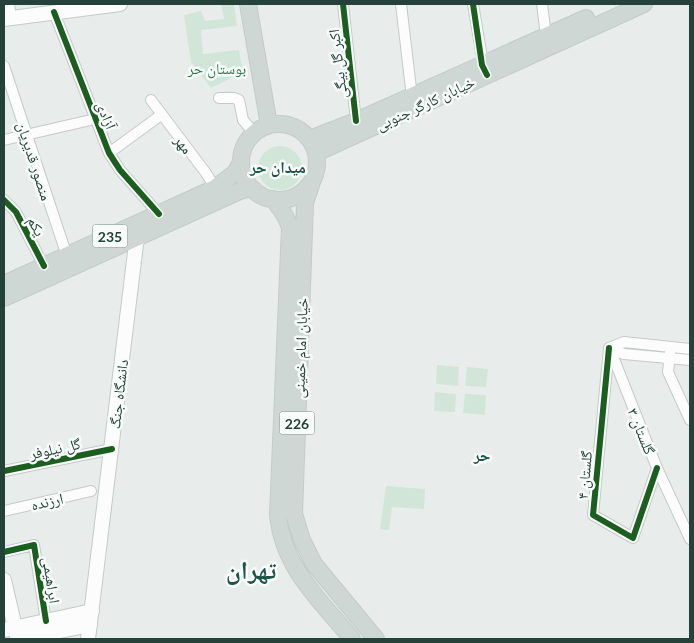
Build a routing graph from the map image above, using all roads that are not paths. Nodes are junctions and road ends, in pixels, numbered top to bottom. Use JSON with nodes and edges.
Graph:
{"nodes":[{"id":1,"x":120,"y":4,"type":"edge"},
{"id":2,"x":248,"y":4,"type":"edge"},
{"id":3,"x":343,"y":4,"type":"edge"},
{"id":4,"x":401,"y":4,"type":"edge"},
{"id":5,"x":473,"y":4,"type":"edge"},
{"id":6,"x":542,"y":4,"type":"edge"},
{"id":7,"x":617,"y":4,"type":"edge"},
{"id":8,"x":644,"y":4,"type":"edge"},
{"id":9,"x":54,"y":12,"type":"junction"},
{"id":10,"x":8,"y":13,"type":"edge"},
{"id":11,"x":546,"y":36,"type":"junction"},
{"id":12,"x":4,"y":66,"type":"edge"},
{"id":13,"x":484,"y":70,"type":"junction"},
{"id":14,"x":412,"y":97,"type":"junction"},
{"id":15,"x":219,"y":98,"type":"dead end"},
{"id":16,"x":151,"y":100,"type":"dead end"},
{"id":17,"x":161,"y":115,"type":"junction"},
{"id":18,"x":95,"y":119,"type":"junction"},
{"id":19,"x":356,"y":121,"type":"junction"},
{"id":20,"x":269,"y":125,"type":"junction"},
{"id":21,"x":254,"y":133,"type":"junction"},
{"id":22,"x":26,"y":135,"type":"junction"},
{"id":23,"x":4,"y":140,"type":"edge"},
{"id":24,"x":313,"y":146,"type":"junction"},
{"id":25,"x":109,"y":153,"type":"junction"},
{"id":26,"x":242,"y":162,"type":"junction"},
{"id":27,"x":312,"y":182,"type":"junction"},
{"id":28,"x":215,"y":188,"type":"junction"},
{"id":29,"x":254,"y":190,"type":"junction"},
{"id":30,"x":273,"y":199,"type":"junction"},
{"id":31,"x":4,"y":200,"type":"edge"},
{"id":32,"x":159,"y":214,"type":"junction"},
{"id":33,"x":138,"y":238,"type":"junction"},
{"id":34,"x":67,"y":256,"type":"junction"},
{"id":35,"x":44,"y":266,"type":"junction"},
{"id":36,"x":4,"y":284,"type":"edge"},
{"id":37,"x":4,"y":298,"type":"edge"},
{"id":38,"x":671,"y":347,"type":"junction"},
{"id":39,"x":609,"y":348,"type":"junction"},
{"id":40,"x":690,"y":348,"type":"edge"},
{"id":41,"x":670,"y":358,"type":"junction"},
{"id":42,"x":690,"y":360,"type":"edge"},
{"id":43,"x":690,"y":420,"type":"edge"},
{"id":44,"x":112,"y":449,"type":"junction"},
{"id":45,"x":657,"y":468,"type":"junction"},
{"id":46,"x":4,"y":471,"type":"edge"},
{"id":47,"x":91,"y":491,"type":"dead end"},
{"id":48,"x":4,"y":511,"type":"edge"},
{"id":49,"x":690,"y":540,"type":"edge"},
{"id":50,"x":4,"y":552,"type":"edge"},
{"id":51,"x":4,"y":580,"type":"edge"},
{"id":52,"x":7,"y":612,"type":"edge"},
{"id":53,"x":91,"y":618,"type":"junction"},
{"id":54,"x":46,"y":621,"type":"junction"},
{"id":55,"x":12,"y":633,"type":"edge"},
{"id":56,"x":6,"y":639,"type":"edge"},
{"id":57,"x":88,"y":639,"type":"edge"},
{"id":58,"x":352,"y":639,"type":"edge"},
{"id":59,"x":376,"y":639,"type":"edge"}],
"edges":[{"from":1,"to":9,"type":"main road"},
{"from":2,"to":20,"type":"main road"},
{"from":3,"to":19,"type":"street","name":"اکبر گل بیگی"},
{"from":4,"to":14,"type":"street"},
{"from":5,"to":13,"type":"street"},
{"from":6,"to":11,"type":"street"},
{"from":7,"to":11,"type":"main road","name":"خیابان کارگر جنوبی"},
{"from":8,"to":13,"type":"main road","name":"خیابان کارگر جنوبی"},
{"from":9,"to":10,"type":"main road"},
{"from":9,"to":18,"type":"street","name":"آزادی"},
{"from":11,"to":13,"type":"main road","name":"خیابان کارگر جنوبی"},
{"from":12,"to":22,"type":"street","name":"منصور قدیریان"},
{"from":13,"to":14,"type":"main road","name":"خیابان کارگر جنوبی"},
{"from":13,"to":24,"type":"main road","name":"خیابان کارگر جنوبی"},
{"from":14,"to":19,"type":"main road","name":"خیابان کارگر جنوبی"},
{"from":15,"to":21,"type":"street"},
{"from":16,"to":17,"type":"street","name":"مهر"},
{"from":17,"to":25,"type":"street"},
{"from":17,"to":28,"type":"street","name":"مهر"},
{"from":18,"to":22,"type":"street"},
{"from":18,"to":25,"type":"street","name":"آزادی"},
{"from":19,"to":24,"type":"main road","name":"خیابان کارگر جنوبی"},
{"from":20,"to":21,"type":"main road"},
{"from":20,"to":24,"type":"main road"},
{"from":21,"to":26,"type":"main road"},
{"from":22,"to":23,"type":"street"},
{"from":22,"to":34,"type":"street","name":"منصور قدیریان"},
{"from":24,"to":27,"type":"main road"},
{"from":25,"to":32,"type":"street","name":"آزادی"},
{"from":26,"to":28,"type":"main road","number":"235"},
{"from":26,"to":29,"type":"main road"},
{"from":27,"to":30,"type":"main road"},
{"from":27,"to":59,"type":"main road","name":"خیابان امام خمینی","number":"226"},
{"from":28,"to":32,"type":"main road","number":"235"},
{"from":29,"to":30,"type":"main road"},
{"from":29,"to":33,"type":"main road","number":"235"},
{"from":30,"to":58,"type":"main road","name":"خیابان امام خمینی","number":"226"},
{"from":31,"to":35,"type":"street","name":"یکم"},
{"from":32,"to":34,"type":"main road","number":"235"},
{"from":33,"to":37,"type":"main road","number":"235"},
{"from":33,"to":44,"type":"main road","name":"دانشگاه جنگ"},
{"from":34,"to":35,"type":"main road","number":"235"},
{"from":35,"to":36,"type":"main road","number":"235"},
{"from":38,"to":39,"type":"street"},
{"from":38,"to":40,"type":"street"},
{"from":38,"to":41,"type":"street"},
{"from":39,"to":41,"type":"street"},
{"from":39,"to":45,"type":"street","name":"گلستان ۳"},
{"from":39,"to":45,"type":"street","name":"گلستان ۴"},
{"from":41,"to":42,"type":"street"},
{"from":41,"to":43,"type":"street"},
{"from":44,"to":46,"type":"street","name":"گل نیلوفر"},
{"from":44,"to":53,"type":"main road","name":"دانشگاه جنگ"},
{"from":45,"to":49,"type":"street","name":"گلستان ۳"},
{"from":47,"to":48,"type":"street","name":"ارزنده"},
{"from":50,"to":54,"type":"street","name":"ابراهیمی"},
{"from":51,"to":52,"type":"main road"},
{"from":52,"to":55,"type":"main road"},
{"from":53,"to":54,"type":"main road"},
{"from":53,"to":55,"type":"main road"},
{"from":53,"to":57,"type":"main road","name":"دانشگاه جنگ"},
{"from":54,"to":55,"type":"main road"},
{"from":55,"to":56,"type":"main road"}]}
